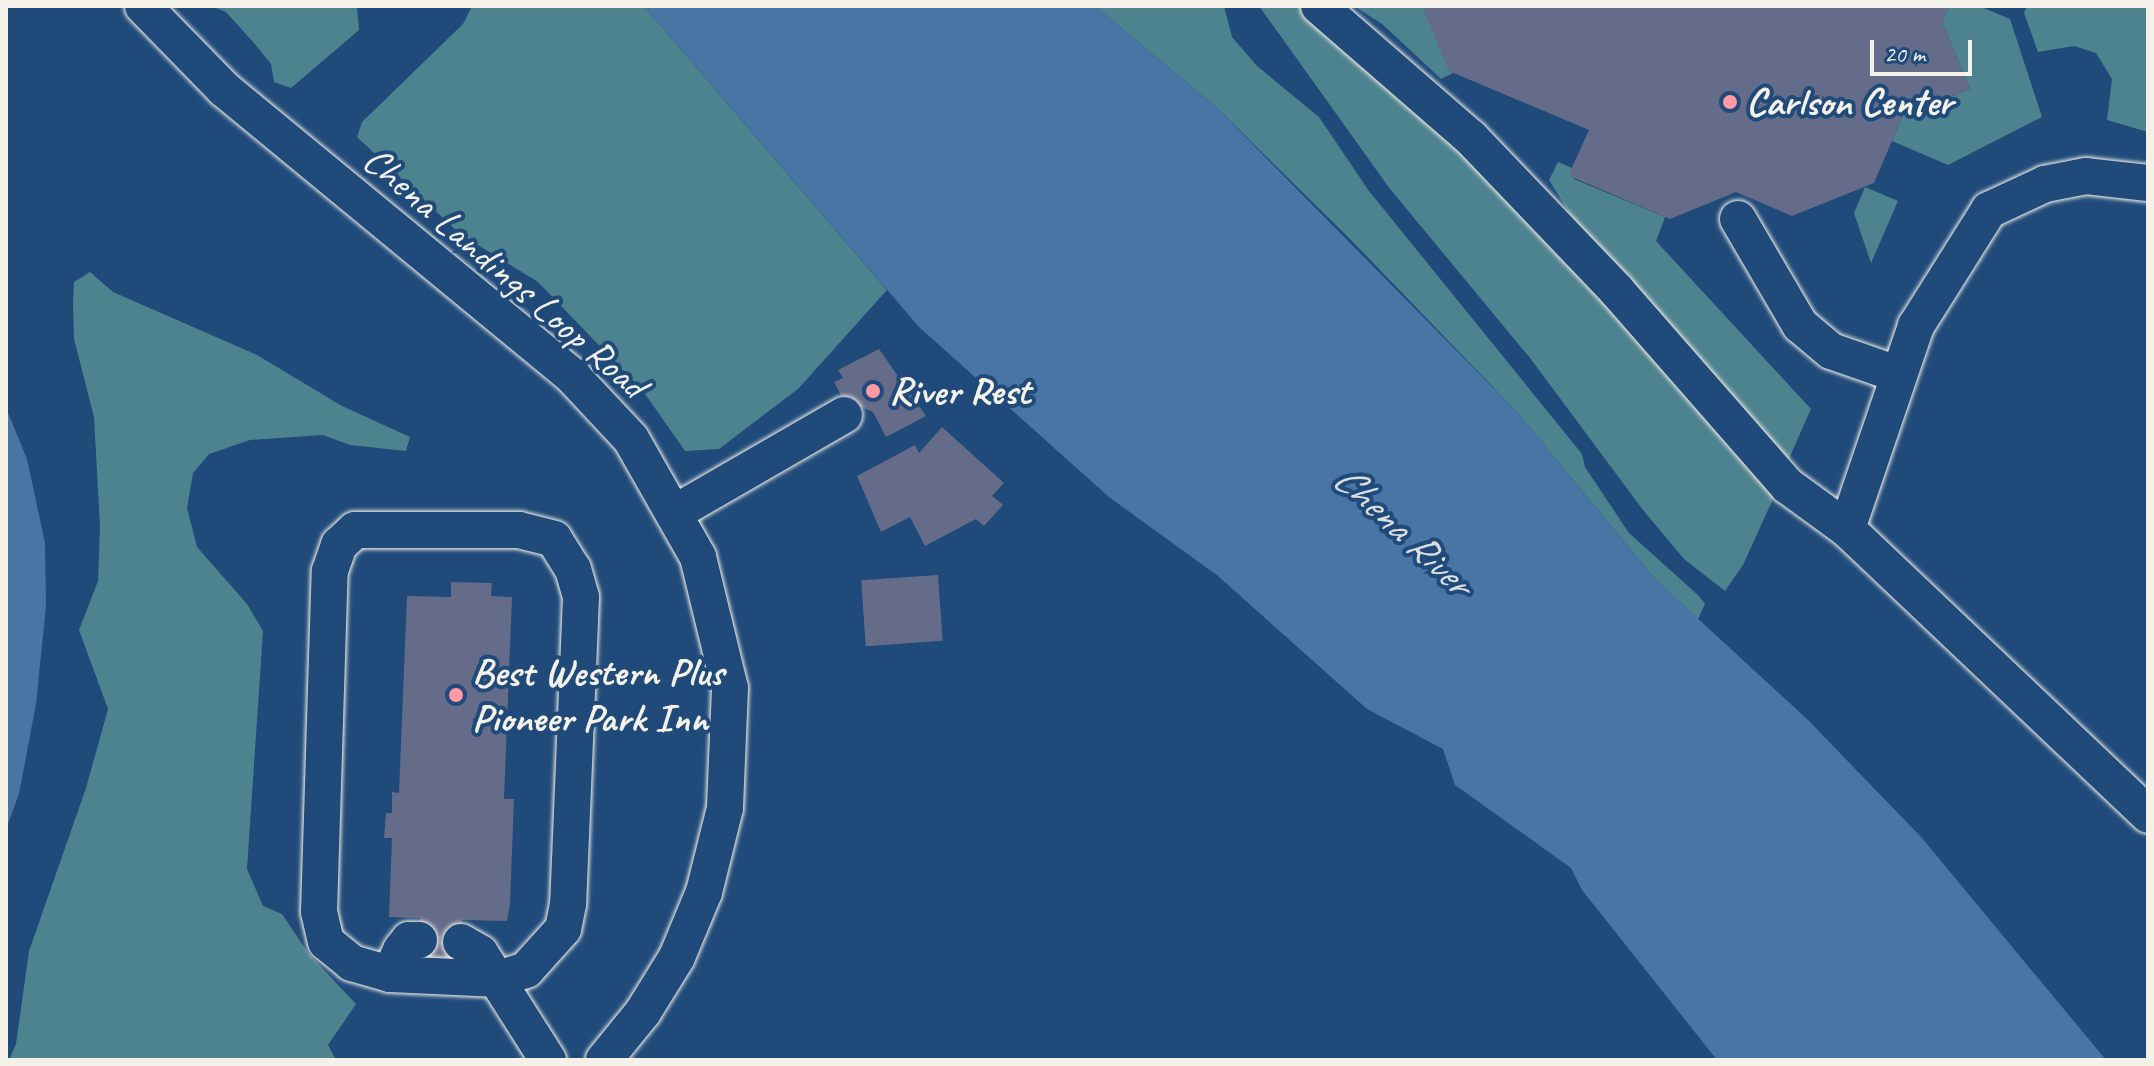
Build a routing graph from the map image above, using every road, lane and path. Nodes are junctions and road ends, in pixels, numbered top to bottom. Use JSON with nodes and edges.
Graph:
{"nodes":[{"id":1,"x":143,"y":6,"type":"edge"},
{"id":2,"x":1319,"y":6,"type":"edge"},
{"id":3,"x":2148,"y":183,"type":"edge"},
{"id":4,"x":1738,"y":219,"type":"dead end"},
{"id":5,"x":1897,"y":374,"type":"junction"},
{"id":6,"x":844,"y":415,"type":"dead end"},
{"id":7,"x":676,"y":512,"type":"junction"},
{"id":8,"x":1847,"y":529,"type":"junction"},
{"id":9,"x":2148,"y":815,"type":"edge"},
{"id":10,"x":419,"y":940,"type":"dead end"},
{"id":11,"x":461,"y":942,"type":"dead end"},
{"id":12,"x":390,"y":974,"type":"junction"},
{"id":13,"x":498,"y":979,"type":"junction"},
{"id":14,"x":548,"y":1060,"type":"edge"},
{"id":15,"x":604,"y":1060,"type":"edge"}],
"edges":[{"from":1,"to":7,"type":"street","name":"Chena Landings Loop Road"},
{"from":2,"to":8,"type":"street"},
{"from":3,"to":5,"type":"street"},
{"from":4,"to":5,"type":"street"},
{"from":5,"to":8,"type":"street"},
{"from":6,"to":7,"type":"street"},
{"from":7,"to":15,"type":"street","name":"Chena Landings Loop Road"},
{"from":8,"to":9,"type":"street"},
{"from":10,"to":12,"type":"street"},
{"from":11,"to":13,"type":"street"},
{"from":12,"to":13,"type":"street"},
{"from":12,"to":13,"type":"street"},
{"from":13,"to":14,"type":"street"}]}
